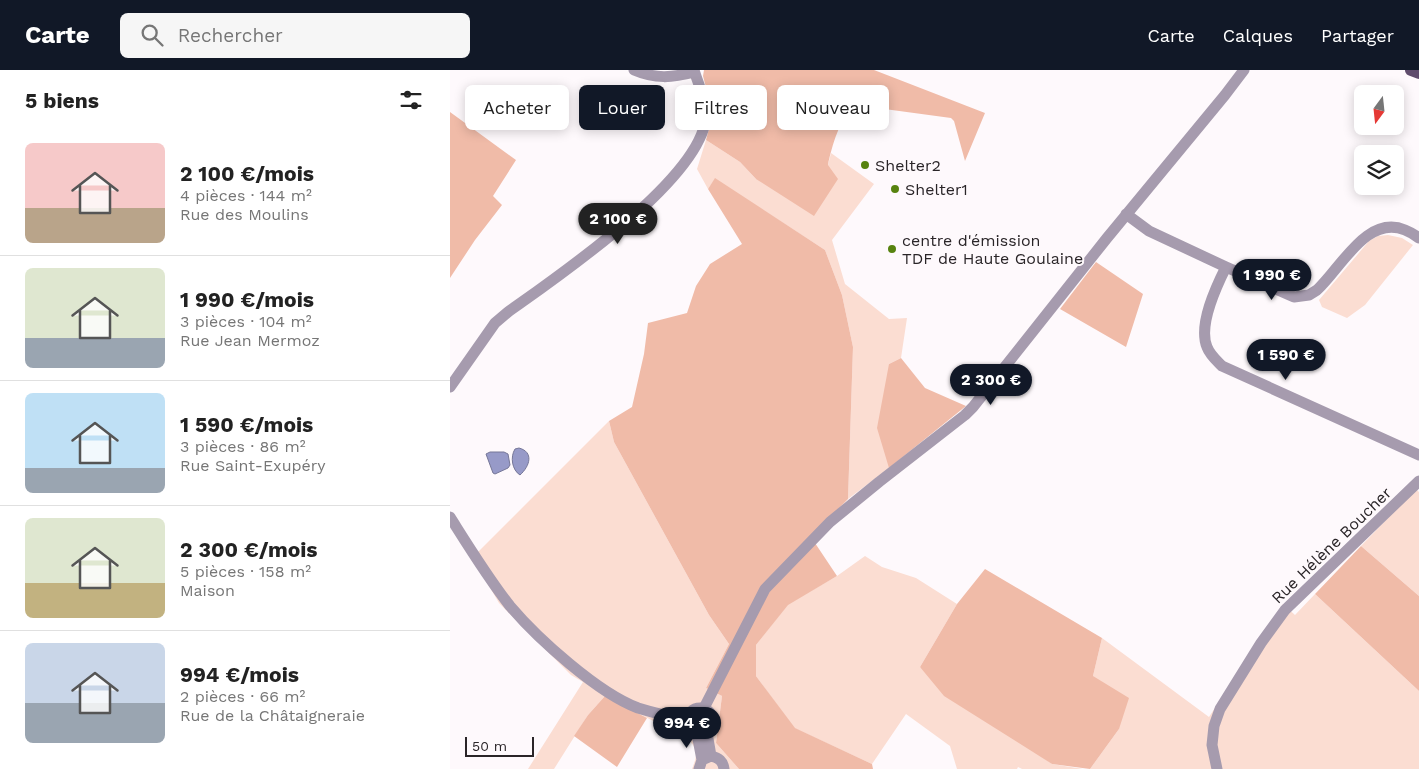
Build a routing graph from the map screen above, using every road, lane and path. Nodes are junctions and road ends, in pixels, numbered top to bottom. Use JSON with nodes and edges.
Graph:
{"nodes":[{"id":1,"x":634,"y":70,"type":"edge"},
{"id":2,"x":1244,"y":70,"type":"edge"},
{"id":3,"x":1411,"y":70,"type":"edge"},
{"id":4,"x":694,"y":71,"type":"edge"},
{"id":5,"x":1419,"y":73,"type":"edge"},
{"id":6,"x":1126,"y":214,"type":"junction"},
{"id":7,"x":1419,"y":238,"type":"edge"},
{"id":8,"x":1226,"y":267,"type":"junction"},
{"id":9,"x":450,"y":387,"type":"edge"},
{"id":10,"x":1419,"y":456,"type":"edge"},
{"id":11,"x":1419,"y":481,"type":"edge"},
{"id":12,"x":450,"y":517,"type":"edge"},
{"id":13,"x":704,"y":708,"type":"junction"},
{"id":14,"x":687,"y":719,"type":"junction"},
{"id":15,"x":702,"y":733,"type":"junction"},
{"id":16,"x":704,"y":762,"type":"edge"},
{"id":17,"x":724,"y":769,"type":"edge"},
{"id":18,"x":1216,"y":769,"type":"edge"}],
"edges":[{"from":1,"to":4,"type":"street"},
{"from":2,"to":6,"type":"street"},
{"from":3,"to":5,"type":"main road"},
{"from":4,"to":9,"type":"street"},
{"from":6,"to":8,"type":"street"},
{"from":6,"to":13,"type":"street"},
{"from":7,"to":8,"type":"street"},
{"from":8,"to":10,"type":"street"},
{"from":11,"to":18,"type":"street","name":"Rue Hélène Boucher"},
{"from":12,"to":14,"type":"street"},
{"from":13,"to":14,"type":"street"},
{"from":13,"to":15,"type":"street"},
{"from":14,"to":15,"type":"street"},
{"from":15,"to":16,"type":"street"},
{"from":16,"to":17,"type":"street"}]}
